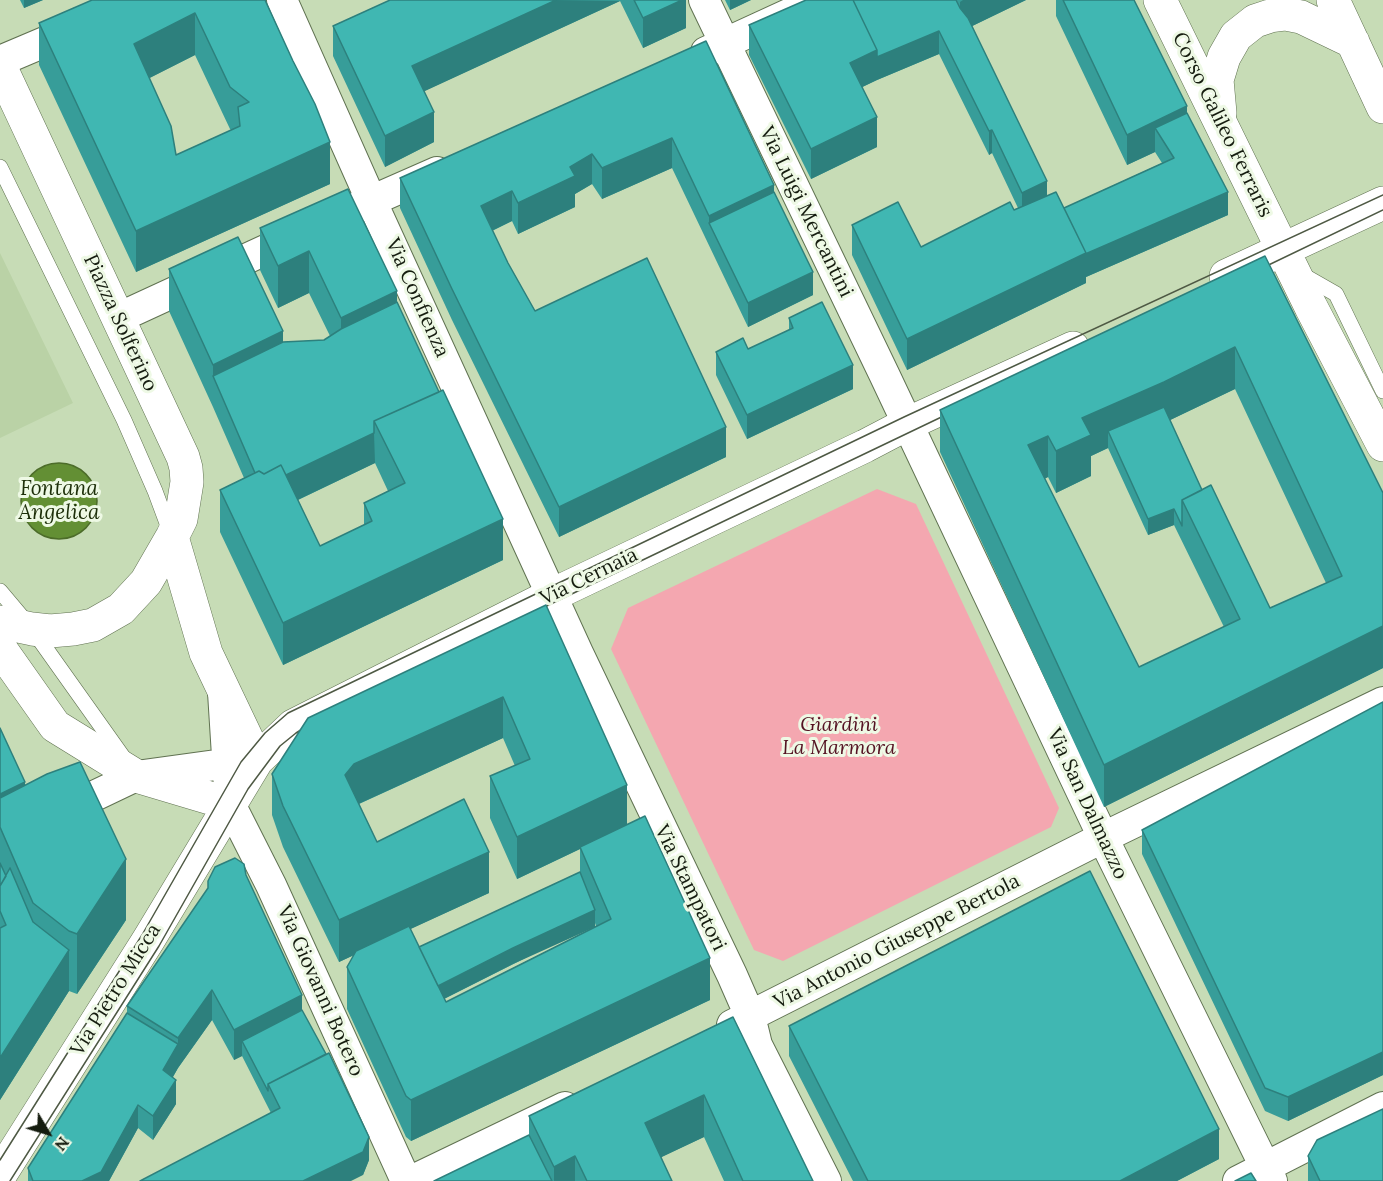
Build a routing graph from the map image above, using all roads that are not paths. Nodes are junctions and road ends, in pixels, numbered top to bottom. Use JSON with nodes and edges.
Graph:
{"nodes":[{"id":1,"x":144,"y":0,"type":"edge"},
{"id":2,"x":704,"y":0,"type":"edge"},
{"id":3,"x":819,"y":0,"type":"edge"},
{"id":4,"x":1160,"y":0,"type":"edge"},
{"id":5,"x":1333,"y":0,"type":"edge"},
{"id":6,"x":284,"y":1,"type":"edge"},
{"id":7,"x":1353,"y":42,"type":"junction"},
{"id":8,"x":724,"y":44,"type":"junction"},
{"id":9,"x":0,"y":61,"type":"edge"},
{"id":10,"x":687,"y":61,"type":"edge"},
{"id":11,"x":0,"y":66,"type":"edge"},
{"id":12,"x":0,"y":88,"type":"edge"},
{"id":13,"x":1379,"y":89,"type":"edge"},
{"id":14,"x":22,"y":113,"type":"junction"},
{"id":15,"x":1223,"y":126,"type":"junction"},
{"id":16,"x":461,"y":161,"type":"edge"},
{"id":17,"x":0,"y":167,"type":"edge"},
{"id":18,"x":371,"y":200,"type":"junction"},
{"id":19,"x":1383,"y":203,"type":"edge"},
{"id":20,"x":1288,"y":260,"type":"junction"},
{"id":21,"x":1195,"y":291,"type":"edge"},
{"id":22,"x":1259,"y":293,"type":"edge"},
{"id":23,"x":118,"y":318,"type":"junction"},
{"id":24,"x":1098,"y":336,"type":"edge"},
{"id":25,"x":1073,"y":381,"type":"edge"},
{"id":26,"x":1383,"y":391,"type":"edge"},
{"id":27,"x":979,"y":392,"type":"junction"},
{"id":28,"x":907,"y":424,"type":"junction"},
{"id":29,"x":1383,"y":445,"type":"edge"},
{"id":30,"x":172,"y":537,"type":"junction"},
{"id":31,"x":0,"y":591,"type":"edge"},
{"id":32,"x":552,"y":595,"type":"junction"},
{"id":33,"x":0,"y":622,"type":"edge"},
{"id":34,"x":32,"y":630,"type":"junction"},
{"id":35,"x":0,"y":648,"type":"edge"},
{"id":36,"x":1383,"y":702,"type":"edge"},
{"id":37,"x":243,"y":762,"type":"junction"},
{"id":38,"x":136,"y":776,"type":"junction"},
{"id":39,"x":230,"y":804,"type":"junction"},
{"id":40,"x":1104,"y":837,"type":"junction"},
{"id":41,"x":0,"y":841,"type":"edge"},
{"id":42,"x":668,"y":841,"type":"junction"},
{"id":43,"x":640,"y":855,"type":"edge"},
{"id":44,"x":750,"y":1016,"type":"junction"},
{"id":45,"x":708,"y":1038,"type":"edge"},
{"id":46,"x":591,"y":1094,"type":"edge"},
{"id":47,"x":1383,"y":1107,"type":"edge"},
{"id":48,"x":1268,"y":1174,"type":"edge"},
{"id":49,"x":0,"y":1175,"type":"edge"},
{"id":50,"x":406,"y":1181,"type":"edge"},
{"id":51,"x":411,"y":1181,"type":"edge"},
{"id":52,"x":825,"y":1181,"type":"edge"},
{"id":53,"x":1238,"y":1181,"type":"edge"}],
"edges":[{"from":1,"to":9,"type":"street"},
{"from":2,"to":8,"type":"street","name":"Via Luigi Mercantini"},
{"from":3,"to":8,"type":"street"},
{"from":4,"to":15,"type":"street","name":"Corso Galileo Ferraris"},
{"from":5,"to":7,"type":"street"},
{"from":6,"to":18,"type":"street","name":"Via Confienza"},
{"from":7,"to":13,"type":"street"},
{"from":7,"to":15,"type":"street"},
{"from":8,"to":10,"type":"street"},
{"from":8,"to":28,"type":"street","name":"Via Luigi Mercantini"},
{"from":11,"to":14,"type":"street","name":"Piazza Solferino"},
{"from":12,"to":14,"type":"lane","name":"Piazza Solferino"},
{"from":14,"to":23,"type":"street","name":"Piazza Solferino"},
{"from":15,"to":20,"type":"street","name":"Corso Galileo Ferraris"},
{"from":16,"to":18,"type":"street"},
{"from":17,"to":30,"type":"lane","name":"Piazza Solferino"},
{"from":18,"to":23,"type":"street"},
{"from":18,"to":32,"type":"street","name":"Via Confienza"},
{"from":19,"to":20,"type":"street"},
{"from":20,"to":21,"type":"street"},
{"from":20,"to":22,"type":"street"},
{"from":20,"to":26,"type":"lane"},
{"from":20,"to":29,"type":"street","name":"Corso Galileo Ferraris"},
{"from":23,"to":30,"type":"street","name":"Piazza Solferino"},
{"from":24,"to":27,"type":"street","name":"Via Cernaia"},
{"from":25,"to":27,"type":"street","name":"Via Cernaia"},
{"from":27,"to":28,"type":"street","name":"Via Cernaia"},
{"from":28,"to":32,"type":"street","name":"Via Cernaia"},
{"from":28,"to":40,"type":"street","name":"Via San Dalmazzo"},
{"from":30,"to":34,"type":"street","name":"Piazza Solferino"},
{"from":30,"to":37,"type":"street","name":"Piazza Solferino"},
{"from":31,"to":34,"type":"lane"},
{"from":32,"to":37,"type":"street","name":"Via Cernaia"},
{"from":32,"to":42,"type":"street","name":"Via Stampatori"},
{"from":33,"to":34,"type":"street","name":"Piazza Solferino"},
{"from":34,"to":38,"type":"lane"},
{"from":35,"to":38,"type":"street"},
{"from":36,"to":40,"type":"street","name":"Via Antonio Giuseppe Bertola"},
{"from":37,"to":38,"type":"street"},
{"from":37,"to":39,"type":"street","name":"Via Cernaia"},
{"from":38,"to":39,"type":"street"},
{"from":38,"to":41,"type":"street"},
{"from":39,"to":49,"type":"street","name":"Via Pietro Micca"},
{"from":39,"to":50,"type":"street","name":"Via Giovanni Botero"},
{"from":40,"to":44,"type":"street","name":"Via Antonio Giuseppe Bertola"},
{"from":40,"to":48,"type":"street","name":"Via San Dalmazzo"},
{"from":42,"to":43,"type":"street"},
{"from":42,"to":44,"type":"street","name":"Via Stampatori"},
{"from":44,"to":45,"type":"street","name":"Via Antonio Giuseppe Bertola"},
{"from":44,"to":52,"type":"street","name":"Via Stampatori"},
{"from":46,"to":51,"type":"street"},
{"from":47,"to":48,"type":"street"},
{"from":48,"to":53,"type":"street"}]}
